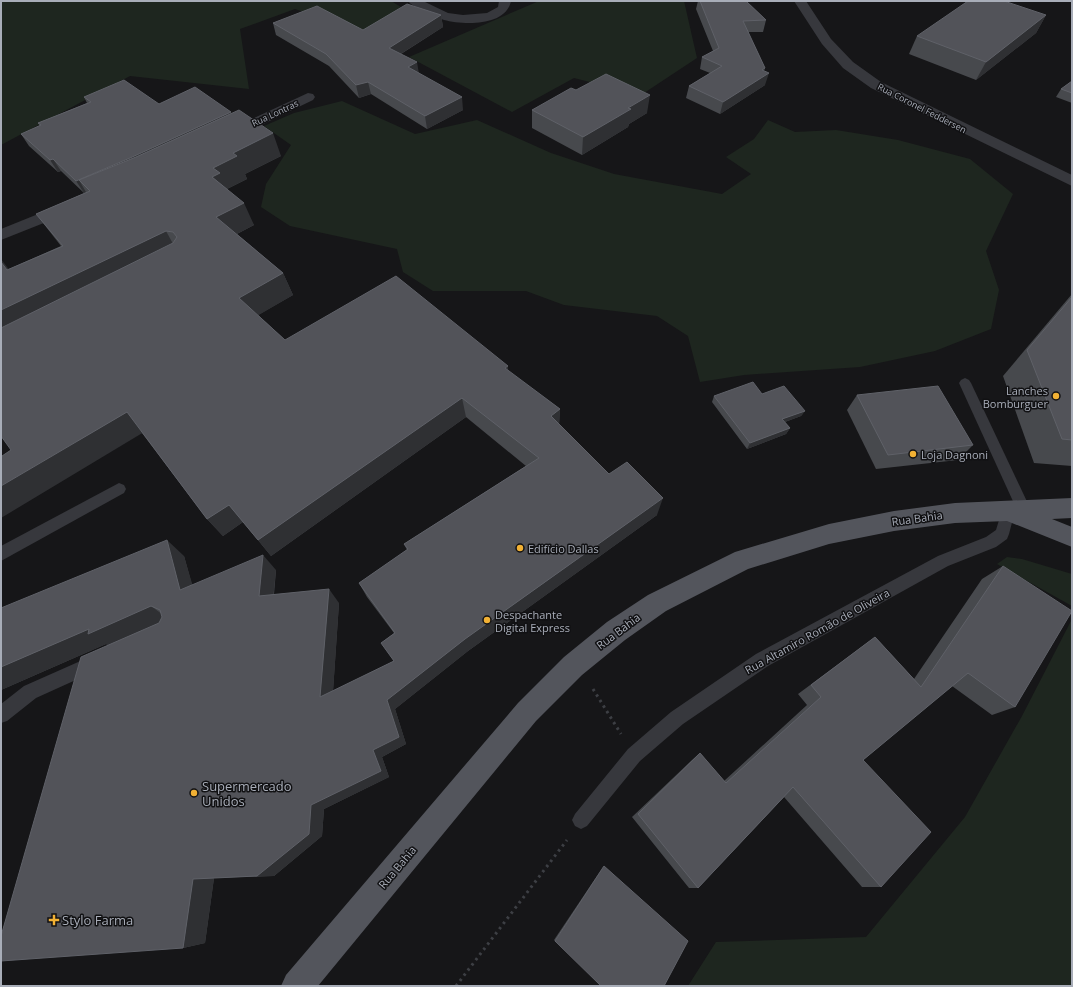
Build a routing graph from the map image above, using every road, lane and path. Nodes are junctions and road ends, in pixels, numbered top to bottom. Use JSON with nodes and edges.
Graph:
{"nodes":[{"id":1,"x":414,"y":1,"type":"edge"},
{"id":2,"x":505,"y":1,"type":"edge"},
{"id":3,"x":800,"y":1,"type":"edge"},
{"id":4,"x":308,"y":97,"type":"dead end"},
{"id":5,"x":215,"y":142,"type":"edge"},
{"id":6,"x":1070,"y":178,"type":"edge"},
{"id":7,"x":79,"y":202,"type":"edge"},
{"id":8,"x":1,"y":235,"type":"edge"},
{"id":9,"x":965,"y":383,"type":"dead end"},
{"id":10,"x":119,"y":490,"type":"dead end"},
{"id":11,"x":1072,"y":508,"type":"edge"},
{"id":12,"x":1016,"y":510,"type":"junction"},
{"id":13,"x":1072,"y":537,"type":"edge"},
{"id":14,"x":1,"y":554,"type":"edge"},
{"id":15,"x":108,"y":658,"type":"edge"},
{"id":16,"x":592,"y":688,"type":"dead end"},
{"id":17,"x":1,"y":715,"type":"edge"},
{"id":18,"x":634,"y":755,"type":"junction"},
{"id":19,"x":581,"y":820,"type":"joint"},
{"id":20,"x":297,"y":986,"type":"edge"},
{"id":21,"x":456,"y":986,"type":"edge"}],
"edges":[{"from":1,"to":2,"type":"street"},
{"from":3,"to":6,"type":"street","name":"Rua Coronel Feddersen"},
{"from":4,"to":5,"type":"street","name":"Rua Lontras"},
{"from":7,"to":8,"type":"street"},
{"from":9,"to":12,"type":"lane"},
{"from":10,"to":14,"type":"lane"},
{"from":11,"to":12,"type":"main road","name":"Rua Bahia"},
{"from":12,"to":13,"type":"main road"},
{"from":12,"to":18,"type":"lane","name":"Rua Altamiro Romão de Oliveira"},
{"from":12,"to":20,"type":"main road","name":"Rua Bahia"},
{"from":15,"to":17,"type":"lane"},
{"from":16,"to":18,"type":"path"},
{"from":18,"to":19,"type":"lane","name":"Rua Altamiro Romão de Oliveira"},
{"from":19,"to":21,"type":"path"}]}
